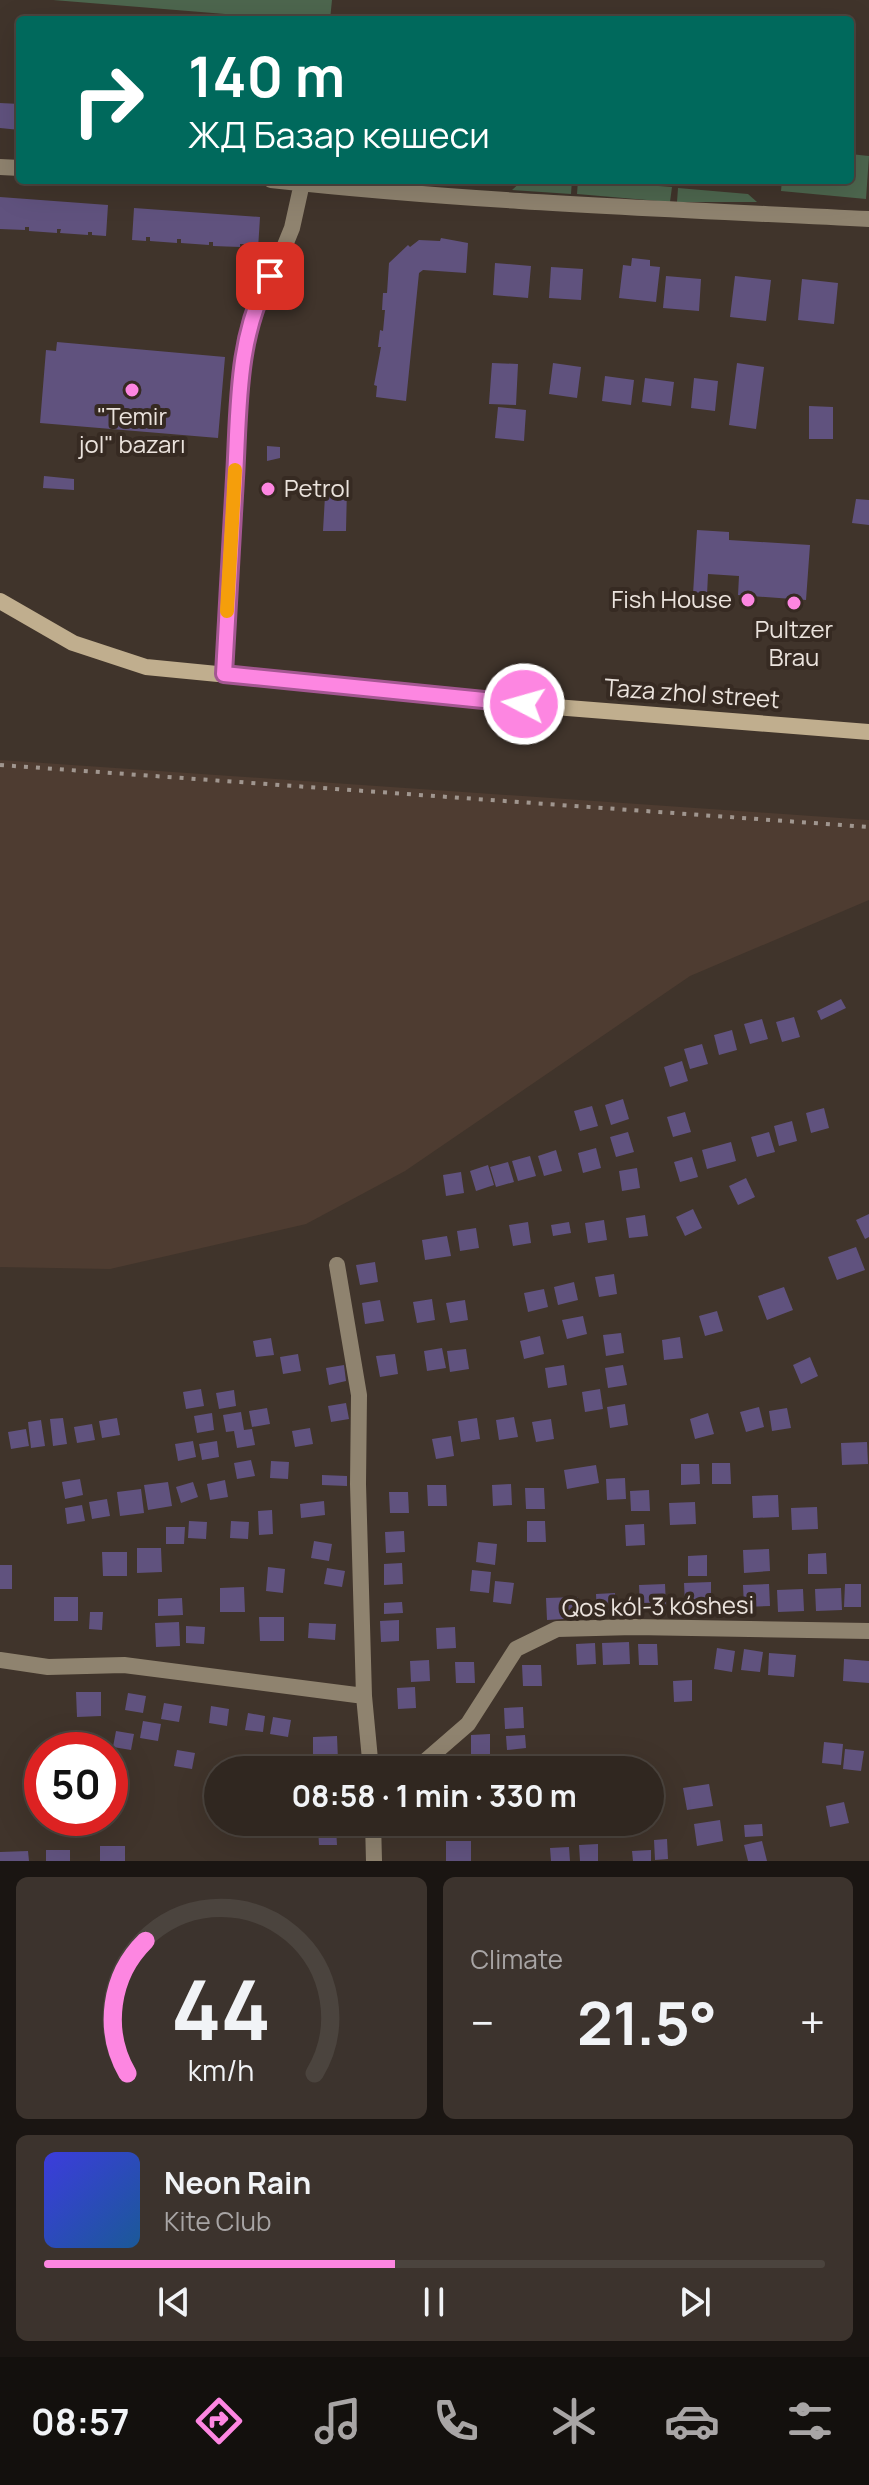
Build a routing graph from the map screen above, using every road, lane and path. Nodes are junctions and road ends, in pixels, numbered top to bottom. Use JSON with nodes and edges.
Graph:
{"nodes":[{"id":1,"x":302,"y":184,"type":"edge"},
{"id":2,"x":313,"y":184,"type":"edge"},
{"id":3,"x":869,"y":219,"type":"edge"},
{"id":4,"x":0,"y":601,"type":"edge"},
{"id":5,"x":224,"y":674,"type":"junction"},
{"id":6,"x":869,"y":732,"type":"edge"},
{"id":7,"x":337,"y":1265,"type":"dead end"},
{"id":8,"x":869,"y":1631,"type":"edge"},
{"id":9,"x":0,"y":1660,"type":"edge"},
{"id":10,"x":364,"y":1696,"type":"junction"},
{"id":11,"x":370,"y":1756,"type":"edge"},
{"id":12,"x":431,"y":1756,"type":"edge"},
{"id":13,"x":373,"y":1836,"type":"edge"},
{"id":14,"x":374,"y":1861,"type":"edge"}],
"edges":[{"from":1,"to":5,"type":"street"},
{"from":2,"to":3,"type":"street"},
{"from":4,"to":5,"type":"main road","name":"Taza zhol street"},
{"from":5,"to":6,"type":"main road","name":"Taza zhol street"},
{"from":7,"to":10,"type":"street"},
{"from":8,"to":12,"type":"street","name":"Qos kól-3 kóshesi"},
{"from":9,"to":10,"type":"street"},
{"from":10,"to":11,"type":"street"},
{"from":13,"to":14,"type":"street"}]}
